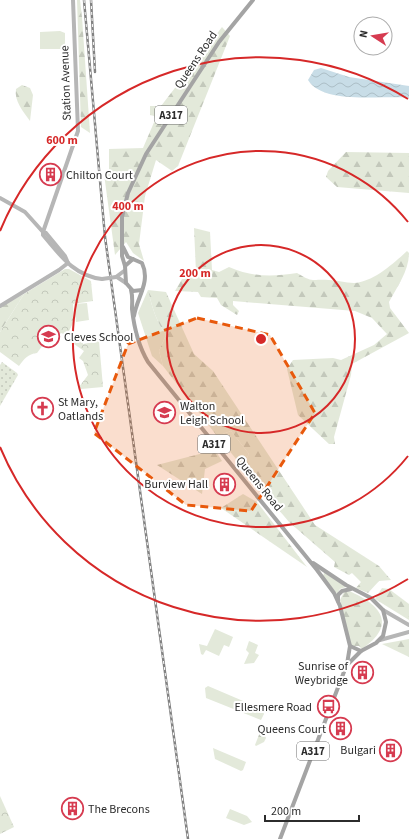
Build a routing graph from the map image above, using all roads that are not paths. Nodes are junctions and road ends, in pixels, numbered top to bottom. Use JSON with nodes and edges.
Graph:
{"nodes":[{"id":1,"x":73,"y":0,"type":"edge"},
{"id":2,"x":253,"y":0,"type":"edge"},
{"id":3,"x":0,"y":198,"type":"edge"},
{"id":4,"x":43,"y":232,"type":"junction"},
{"id":5,"x":123,"y":244,"type":"junction"},
{"id":6,"x":132,"y":259,"type":"junction"},
{"id":7,"x":68,"y":263,"type":"junction"},
{"id":8,"x":125,"y":268,"type":"junction"},
{"id":9,"x":116,"y":277,"type":"junction"},
{"id":10,"x":126,"y":283,"type":"junction"},
{"id":11,"x":131,"y":290,"type":"junction"},
{"id":12,"x":142,"y":290,"type":"junction"},
{"id":13,"x":0,"y":306,"type":"edge"},
{"id":14,"x":134,"y":318,"type":"junction"},
{"id":15,"x":309,"y":561,"type":"junction"},
{"id":16,"x":326,"y":572,"type":"junction"},
{"id":17,"x":321,"y":576,"type":"junction"},
{"id":18,"x":352,"y":589,"type":"junction"},
{"id":19,"x":338,"y":601,"type":"junction"},
{"id":20,"x":383,"y":610,"type":"junction"},
{"id":21,"x":409,"y":625,"type":"edge"},
{"id":22,"x":409,"y":632,"type":"edge"},
{"id":23,"x":380,"y":640,"type":"junction"},
{"id":24,"x":350,"y":646,"type":"junction"},
{"id":25,"x":361,"y":651,"type":"junction"},
{"id":26,"x":347,"y":664,"type":"junction"},
{"id":27,"x":280,"y":839,"type":"edge"}],
"edges":[{"from":1,"to":4,"type":"street","name":"Station Avenue"},
{"from":2,"to":5,"type":"main road","name":"Queens Road","number":"A317"},
{"from":3,"to":4,"type":"street"},
{"from":4,"to":7,"type":"street"},
{"from":5,"to":6,"type":"main road","name":"Queens Road","number":"A317"},
{"from":5,"to":8,"type":"main road","name":"Queens Road","number":"A317"},
{"from":6,"to":8,"type":"main road"},
{"from":6,"to":12,"type":"main road"},
{"from":7,"to":9,"type":"street","bridge":true},
{"from":7,"to":13,"type":"street"},
{"from":8,"to":9,"type":"street"},
{"from":8,"to":10,"type":"main road"},
{"from":9,"to":10,"type":"street"},
{"from":10,"to":11,"type":"main road"},
{"from":11,"to":12,"type":"main road"},
{"from":11,"to":14,"type":"main road","name":"Queens Road","number":"A317"},
{"from":12,"to":14,"type":"main road","name":"Queens Road","number":"A317"},
{"from":14,"to":15,"type":"main road","name":"Queens Road","number":"A317"},
{"from":15,"to":16,"type":"main road","name":"Queens Road","number":"A317"},
{"from":15,"to":17,"type":"main road","name":"Queens Road","number":"A317"},
{"from":16,"to":17,"type":"main road"},
{"from":16,"to":18,"type":"main road","name":"Queens Road","number":"A317"},
{"from":17,"to":19,"type":"main road","name":"Queens Road","number":"A317"},
{"from":18,"to":19,"type":"main road"},
{"from":18,"to":20,"type":"main road","number":"A317"},
{"from":19,"to":24,"type":"main road","number":"A317"},
{"from":20,"to":21,"type":"street"},
{"from":20,"to":23,"type":"main road"},
{"from":22,"to":23,"type":"street"},
{"from":23,"to":25,"type":"main road","number":"A317"},
{"from":24,"to":25,"type":"main road"},
{"from":24,"to":26,"type":"main road","number":"A317"},
{"from":25,"to":26,"type":"main road","number":"A317"},
{"from":26,"to":27,"type":"main road","number":"A317"}]}
